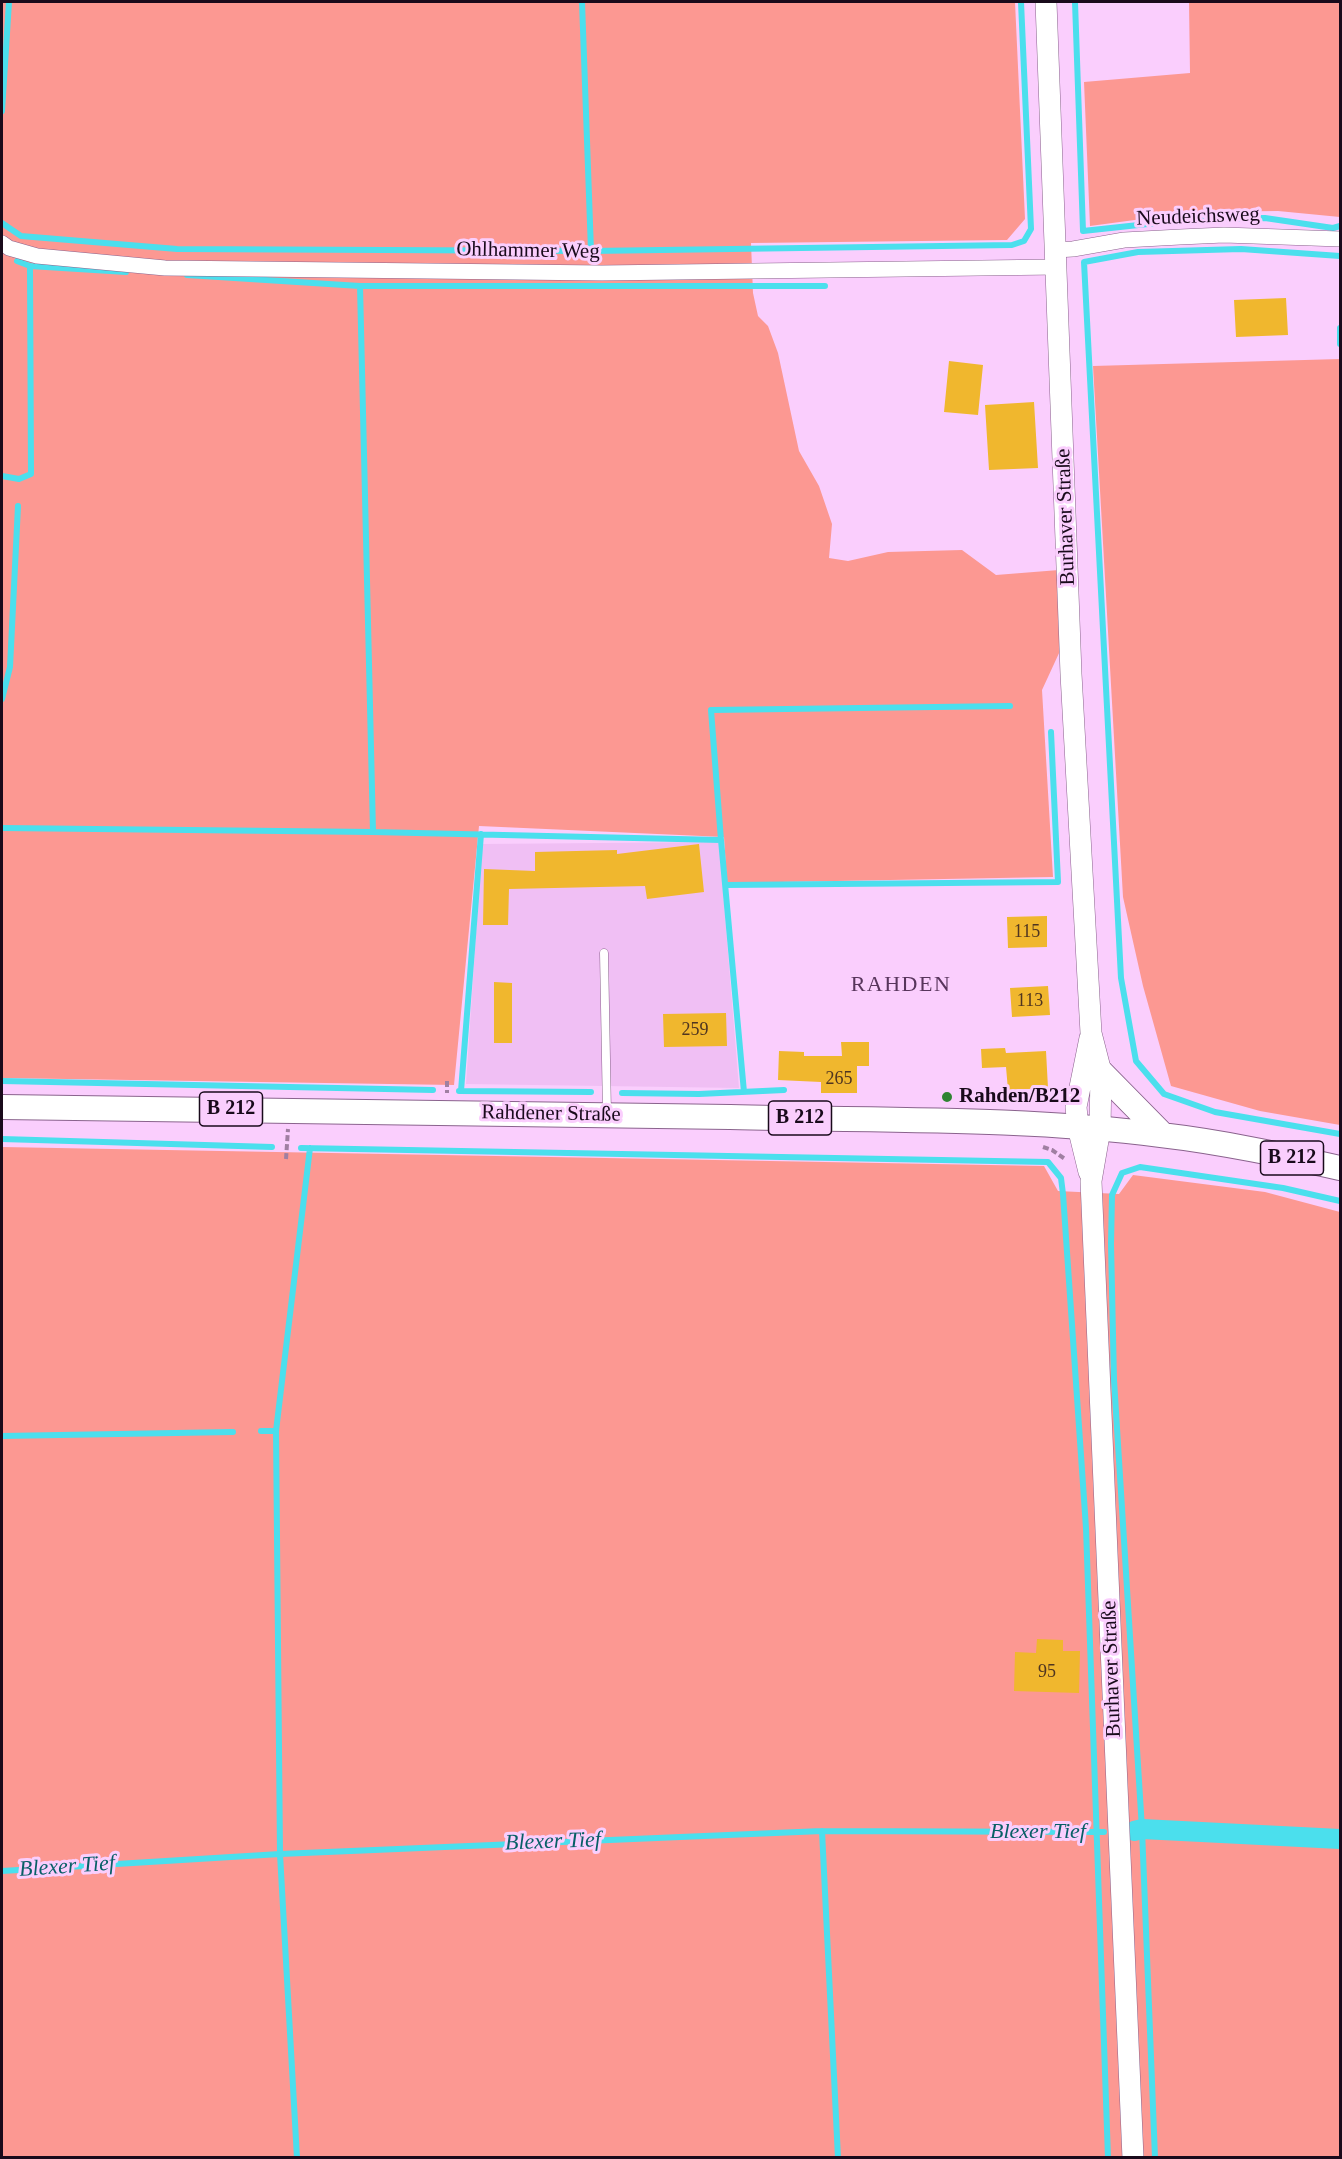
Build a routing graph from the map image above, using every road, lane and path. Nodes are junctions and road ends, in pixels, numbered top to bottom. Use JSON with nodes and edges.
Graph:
{"nodes":[{"id":1,"x":1046,"y":2,"type":"edge"},
{"id":2,"x":1341,"y":239,"type":"edge"},
{"id":3,"x":2,"y":243,"type":"edge"},
{"id":4,"x":1057,"y":258,"type":"junction"},
{"id":5,"x":604,"y":953,"type":"dead end"},
{"id":6,"x":1090,"y":1033,"type":"junction"},
{"id":7,"x":1101,"y":1072,"type":"junction"},
{"id":8,"x":2,"y":1107,"type":"edge"},
{"id":9,"x":607,"y":1114,"type":"junction"},
{"id":10,"x":1089,"y":1128,"type":"junction"},
{"id":11,"x":288,"y":1130,"type":"dead end"},
{"id":12,"x":1163,"y":1135,"type":"junction"},
{"id":13,"x":286,"y":1158,"type":"dead end"},
{"id":14,"x":1341,"y":1168,"type":"edge"},
{"id":15,"x":1133,"y":2157,"type":"edge"}],
"edges":[{"from":1,"to":4,"type":"main road","name":"Burhaver Straße"},
{"from":2,"to":4,"type":"street","name":"Neudeichsweg"},
{"from":3,"to":4,"type":"street","name":"Ohlhammer Weg"},
{"from":4,"to":6,"type":"main road","name":"Burhaver Straße"},
{"from":5,"to":9,"type":"lane"},
{"from":6,"to":7,"type":"main road","name":"Burhaver Straße"},
{"from":6,"to":10,"type":"main road","name":"Burhaver Straße"},
{"from":7,"to":10,"type":"main road","name":"Burhaver Straße"},
{"from":7,"to":12,"type":"main road"},
{"from":8,"to":9,"type":"main road","name":"Rahdener Straße","number":"B 212"},
{"from":9,"to":10,"type":"main road","name":"Rahdener Straße","number":"B 212"},
{"from":10,"to":12,"type":"main road","number":"B 212"},
{"from":10,"to":15,"type":"main road","name":"Burhaver Straße"},
{"from":11,"to":13,"type":"path"},
{"from":12,"to":14,"type":"main road","number":"B 212"}]}
